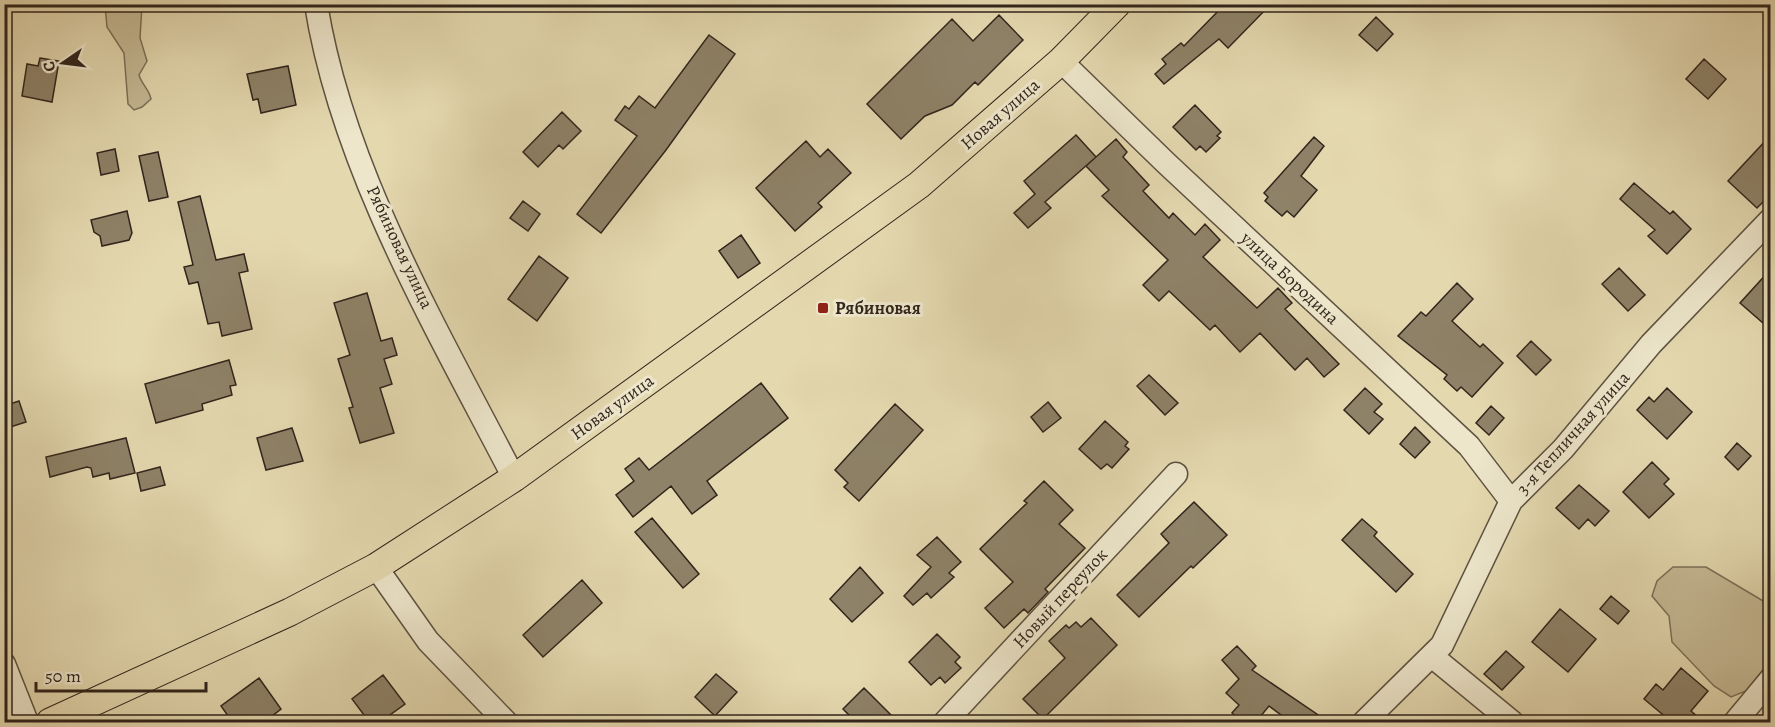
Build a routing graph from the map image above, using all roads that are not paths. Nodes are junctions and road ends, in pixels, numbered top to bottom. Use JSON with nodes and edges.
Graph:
{"nodes":[{"id":1,"x":316,"y":4,"type":"edge"},
{"id":2,"x":1117,"y":4,"type":"edge"},
{"id":3,"x":1061,"y":61,"type":"junction"},
{"id":4,"x":1770,"y":220,"type":"edge"},
{"id":5,"x":1176,"y":474,"type":"dead end"},
{"id":6,"x":514,"y":478,"type":"junction"},
{"id":7,"x":1511,"y":501,"type":"junction"},
{"id":8,"x":376,"y":567,"type":"junction"},
{"id":9,"x":1433,"y":657,"type":"junction"},
{"id":10,"x":4,"y":664,"type":"edge"},
{"id":11,"x":1770,"y":680,"type":"edge"},
{"id":12,"x":27,"y":723,"type":"edge"},
{"id":13,"x":50,"y":723,"type":"edge"},
{"id":14,"x":506,"y":723,"type":"edge"},
{"id":15,"x":945,"y":723,"type":"edge"},
{"id":16,"x":1364,"y":723,"type":"edge"},
{"id":17,"x":1512,"y":723,"type":"edge"},
{"id":18,"x":1735,"y":723,"type":"edge"}],
"edges":[{"from":1,"to":6,"type":"street","name":"Рябиновая улица"},
{"from":2,"to":3,"type":"main road","name":"Новая улица"},
{"from":3,"to":6,"type":"main road","name":"Новая улица"},
{"from":3,"to":7,"type":"street","name":"улица Бородина"},
{"from":4,"to":7,"type":"street","name":"3-я Тепличная улица"},
{"from":5,"to":15,"type":"street","name":"Новый переулок"},
{"from":6,"to":8,"type":"main road","name":"Новая улица"},
{"from":7,"to":9,"type":"street","name":"3-я Тепличная улица"},
{"from":8,"to":13,"type":"main road","name":"Новая улица"},
{"from":8,"to":14,"type":"street"},
{"from":9,"to":16,"type":"street","name":"3-я Тепличная улица"},
{"from":9,"to":17,"type":"street"},
{"from":10,"to":12,"type":"street"},
{"from":11,"to":18,"type":"street"}]}
